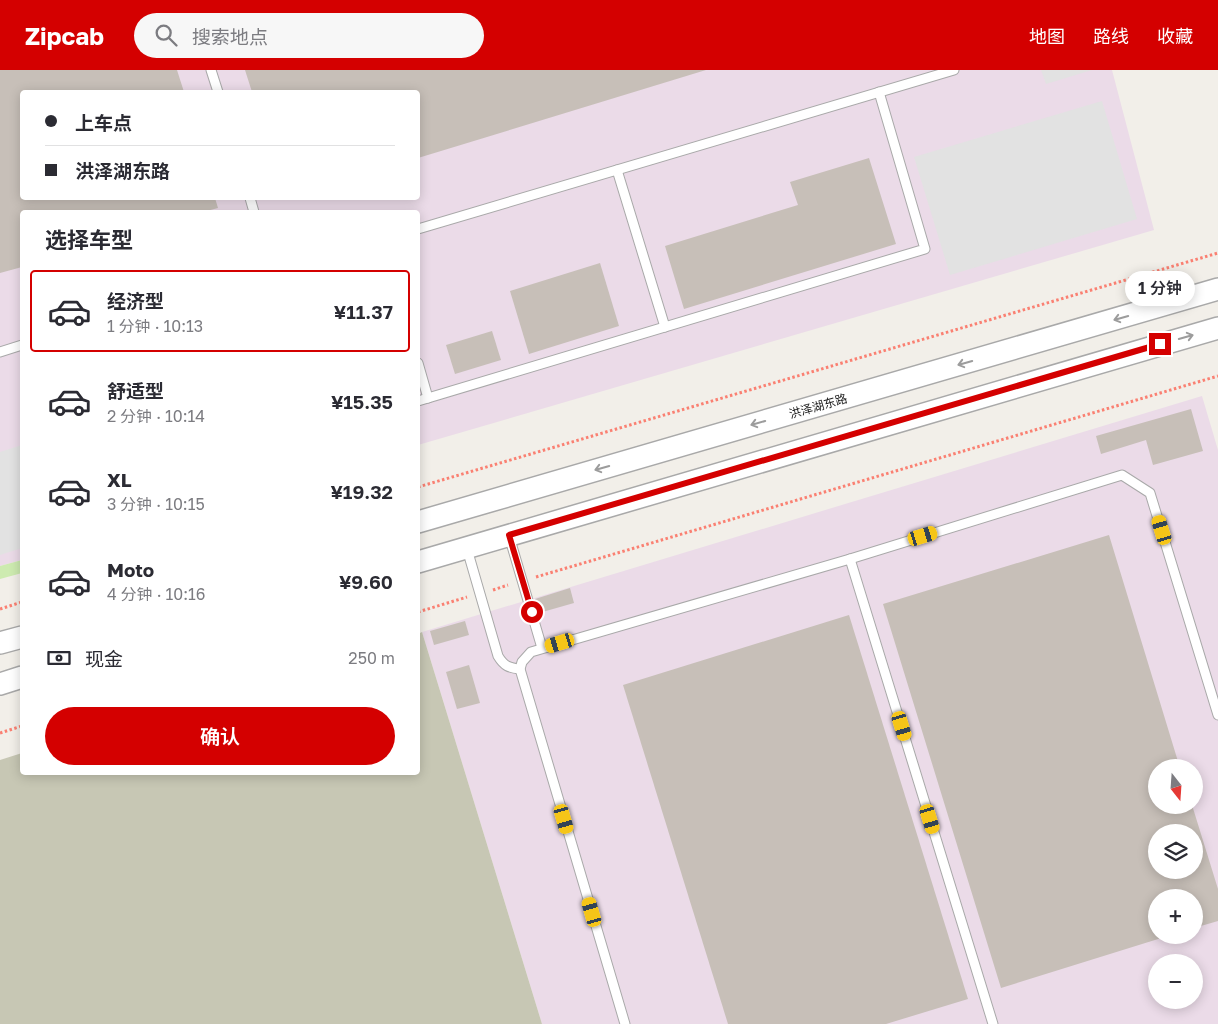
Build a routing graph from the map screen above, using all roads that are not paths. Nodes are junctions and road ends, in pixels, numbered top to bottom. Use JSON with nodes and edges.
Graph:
{"nodes":[{"id":1,"x":211,"y":70,"type":"edge"},
{"id":2,"x":954,"y":70,"type":"edge"},
{"id":3,"x":217,"y":90,"type":"edge"},
{"id":4,"x":879,"y":92,"type":"junction"},
{"id":5,"x":617,"y":170,"type":"junction"},
{"id":6,"x":420,"y":227,"type":"edge"},
{"id":7,"x":1218,"y":289,"type":"edge"},
{"id":8,"x":665,"y":327,"type":"junction"},
{"id":9,"x":1218,"y":328,"type":"edge"},
{"id":10,"x":20,"y":346,"type":"edge"},
{"id":11,"x":0,"y":352,"type":"edge"},
{"id":12,"x":420,"y":370,"type":"edge"},
{"id":13,"x":428,"y":398,"type":"junction"},
{"id":14,"x":420,"y":400,"type":"edge"},
{"id":15,"x":420,"y":521,"type":"edge"},
{"id":16,"x":509,"y":535,"type":"junction"},
{"id":17,"x":467,"y":548,"type":"junction"},
{"id":18,"x":850,"y":559,"type":"junction"},
{"id":19,"x":420,"y":561,"type":"edge"},
{"id":20,"x":20,"y":638,"type":"edge"},
{"id":21,"x":0,"y":643,"type":"edge"},
{"id":22,"x":542,"y":648,"type":"junction"},
{"id":23,"x":520,"y":669,"type":"junction"},
{"id":24,"x":20,"y":678,"type":"edge"},
{"id":25,"x":0,"y":684,"type":"edge"},
{"id":26,"x":1218,"y":715,"type":"edge"},
{"id":27,"x":624,"y":1024,"type":"edge"},
{"id":28,"x":993,"y":1024,"type":"edge"}],
"edges":[{"from":1,"to":3,"type":"lane"},
{"from":2,"to":4,"type":"lane"},
{"from":4,"to":5,"type":"lane"},
{"from":4,"to":8,"type":"lane"},
{"from":5,"to":6,"type":"lane"},
{"from":5,"to":8,"type":"lane"},
{"from":7,"to":15,"type":"street","name":"洪泽湖东路","one_way":true},
{"from":8,"to":13,"type":"lane"},
{"from":16,"to":9,"type":"street","one_way":true},
{"from":10,"to":11,"type":"lane"},
{"from":12,"to":13,"type":"lane"},
{"from":13,"to":14,"type":"lane"},
{"from":16,"to":17,"type":"street"},
{"from":16,"to":22,"type":"lane"},
{"from":17,"to":19,"type":"street"},
{"from":17,"to":23,"type":"lane"},
{"from":18,"to":22,"type":"lane"},
{"from":18,"to":26,"type":"lane"},
{"from":18,"to":28,"type":"lane"},
{"from":20,"to":21,"type":"street"},
{"from":22,"to":23,"type":"lane"},
{"from":23,"to":27,"type":"lane"},
{"from":24,"to":25,"type":"street"}]}
